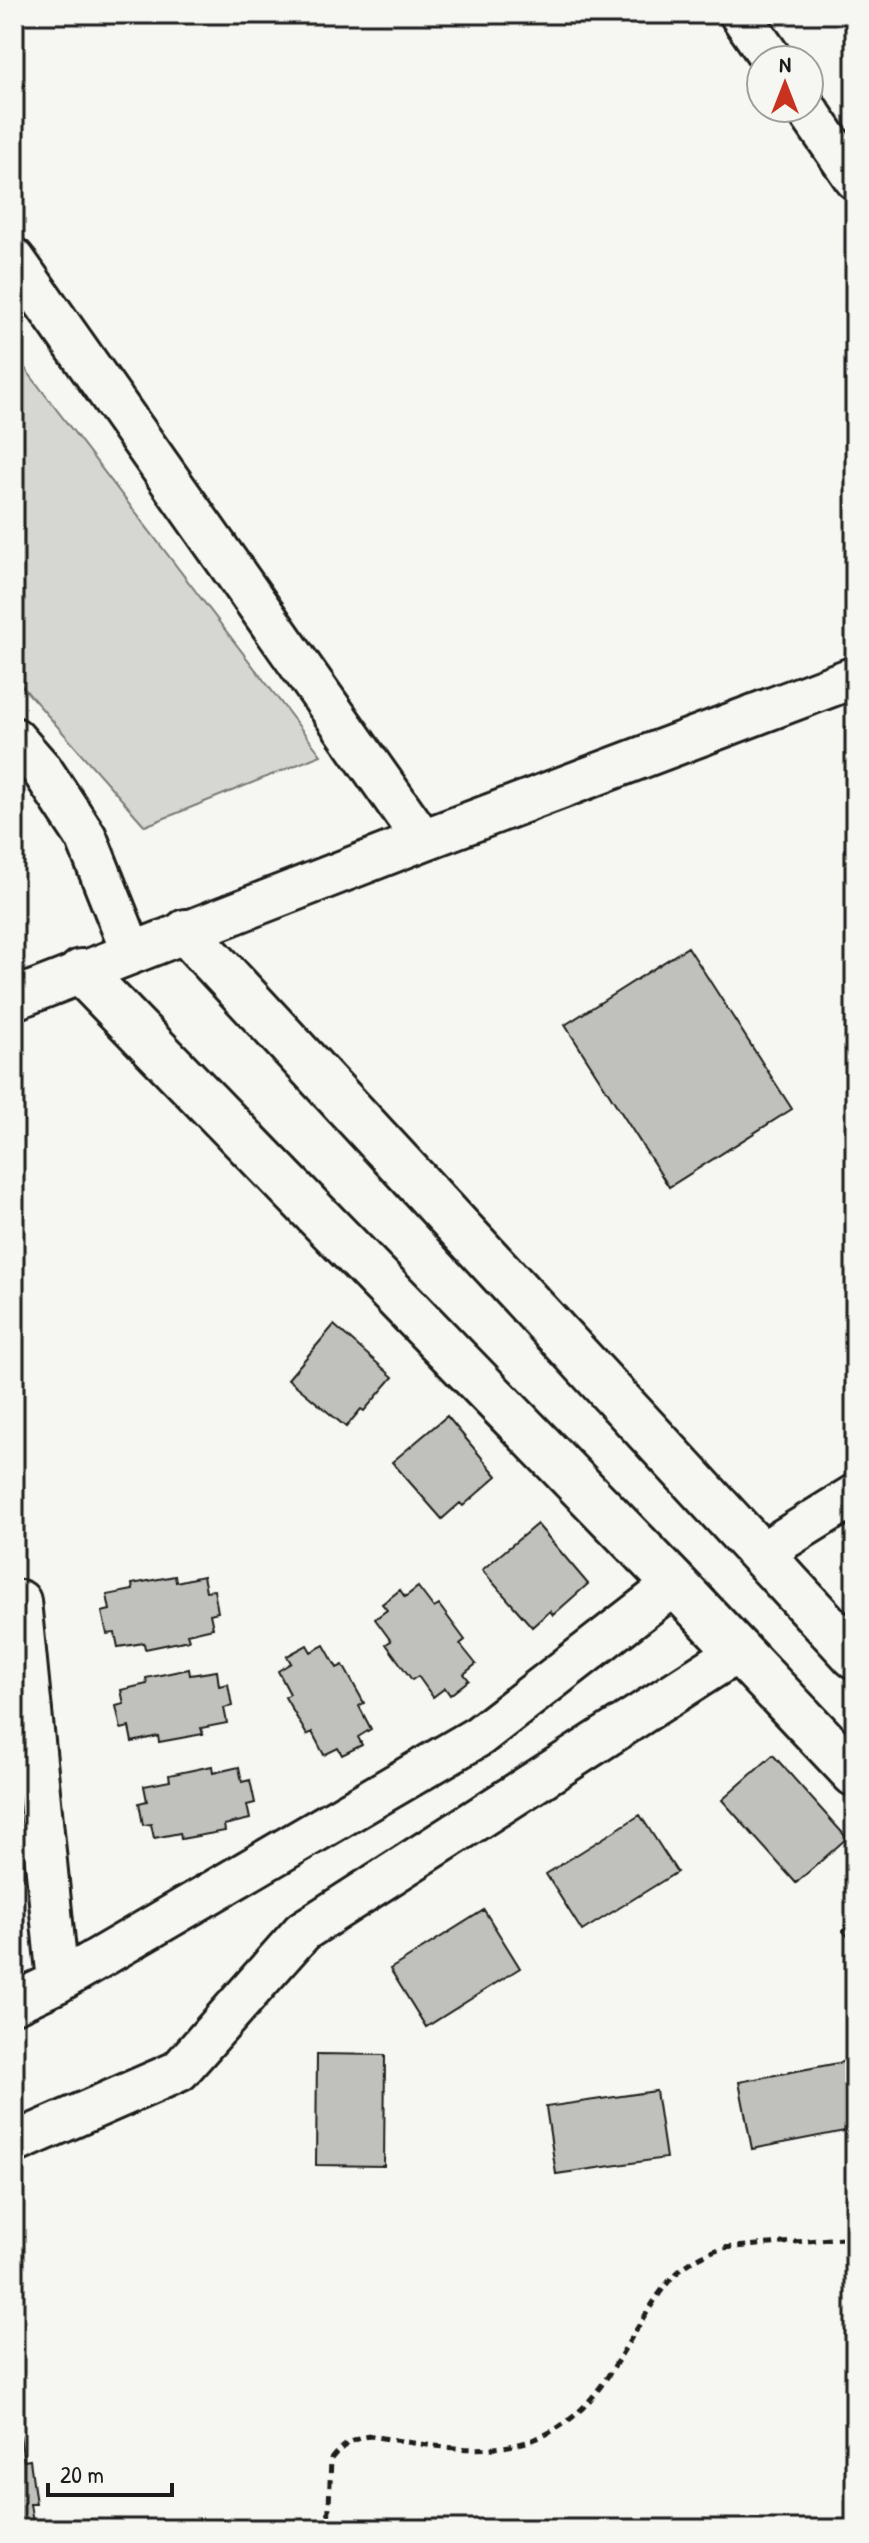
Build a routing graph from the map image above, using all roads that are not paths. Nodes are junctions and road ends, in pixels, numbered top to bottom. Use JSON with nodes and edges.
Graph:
{"nodes":[{"id":1,"x":740,"y":14,"type":"edge"},
{"id":2,"x":761,"y":44,"type":"edge"},
{"id":3,"x":817,"y":124,"type":"edge"},
{"id":4,"x":855,"y":179,"type":"edge"},
{"id":5,"x":14,"y":259,"type":"edge"},
{"id":6,"x":855,"y":677,"type":"edge"},
{"id":7,"x":14,"y":738,"type":"edge"},
{"id":8,"x":423,"y":840,"type":"junction"},
{"id":9,"x":186,"y":932,"type":"junction"},
{"id":10,"x":132,"y":953,"type":"junction"},
{"id":11,"x":81,"y":972,"type":"junction"},
{"id":12,"x":14,"y":999,"type":"edge"},
{"id":13,"x":855,"y":1495,"type":"edge"},
{"id":14,"x":760,"y":1554,"type":"junction"},
{"id":15,"x":675,"y":1584,"type":"junction"},
{"id":16,"x":20,"y":1601,"type":"dead end"},
{"id":17,"x":852,"y":1648,"type":"edge"},
{"id":18,"x":739,"y":1651,"type":"junction"},
{"id":19,"x":855,"y":1774,"type":"edge"},
{"id":20,"x":58,"y":1982,"type":"junction"},
{"id":21,"x":14,"y":2003,"type":"edge"},
{"id":22,"x":14,"y":2143,"type":"edge"}],
"edges":[{"from":1,"to":2,"type":"street"},
{"from":3,"to":4,"type":"street"},
{"from":5,"to":8,"type":"street"},
{"from":6,"to":8,"type":"street"},
{"from":7,"to":10,"type":"street"},
{"from":8,"to":9,"type":"street"},
{"from":9,"to":10,"type":"street"},
{"from":9,"to":14,"type":"street"},
{"from":10,"to":11,"type":"street"},
{"from":11,"to":12,"type":"street"},
{"from":11,"to":15,"type":"street"},
{"from":13,"to":14,"type":"street"},
{"from":14,"to":17,"type":"street"},
{"from":15,"to":18,"type":"street"},
{"from":15,"to":20,"type":"street"},
{"from":16,"to":20,"type":"street"},
{"from":18,"to":19,"type":"street"},
{"from":18,"to":22,"type":"street"},
{"from":20,"to":21,"type":"street"}]}
